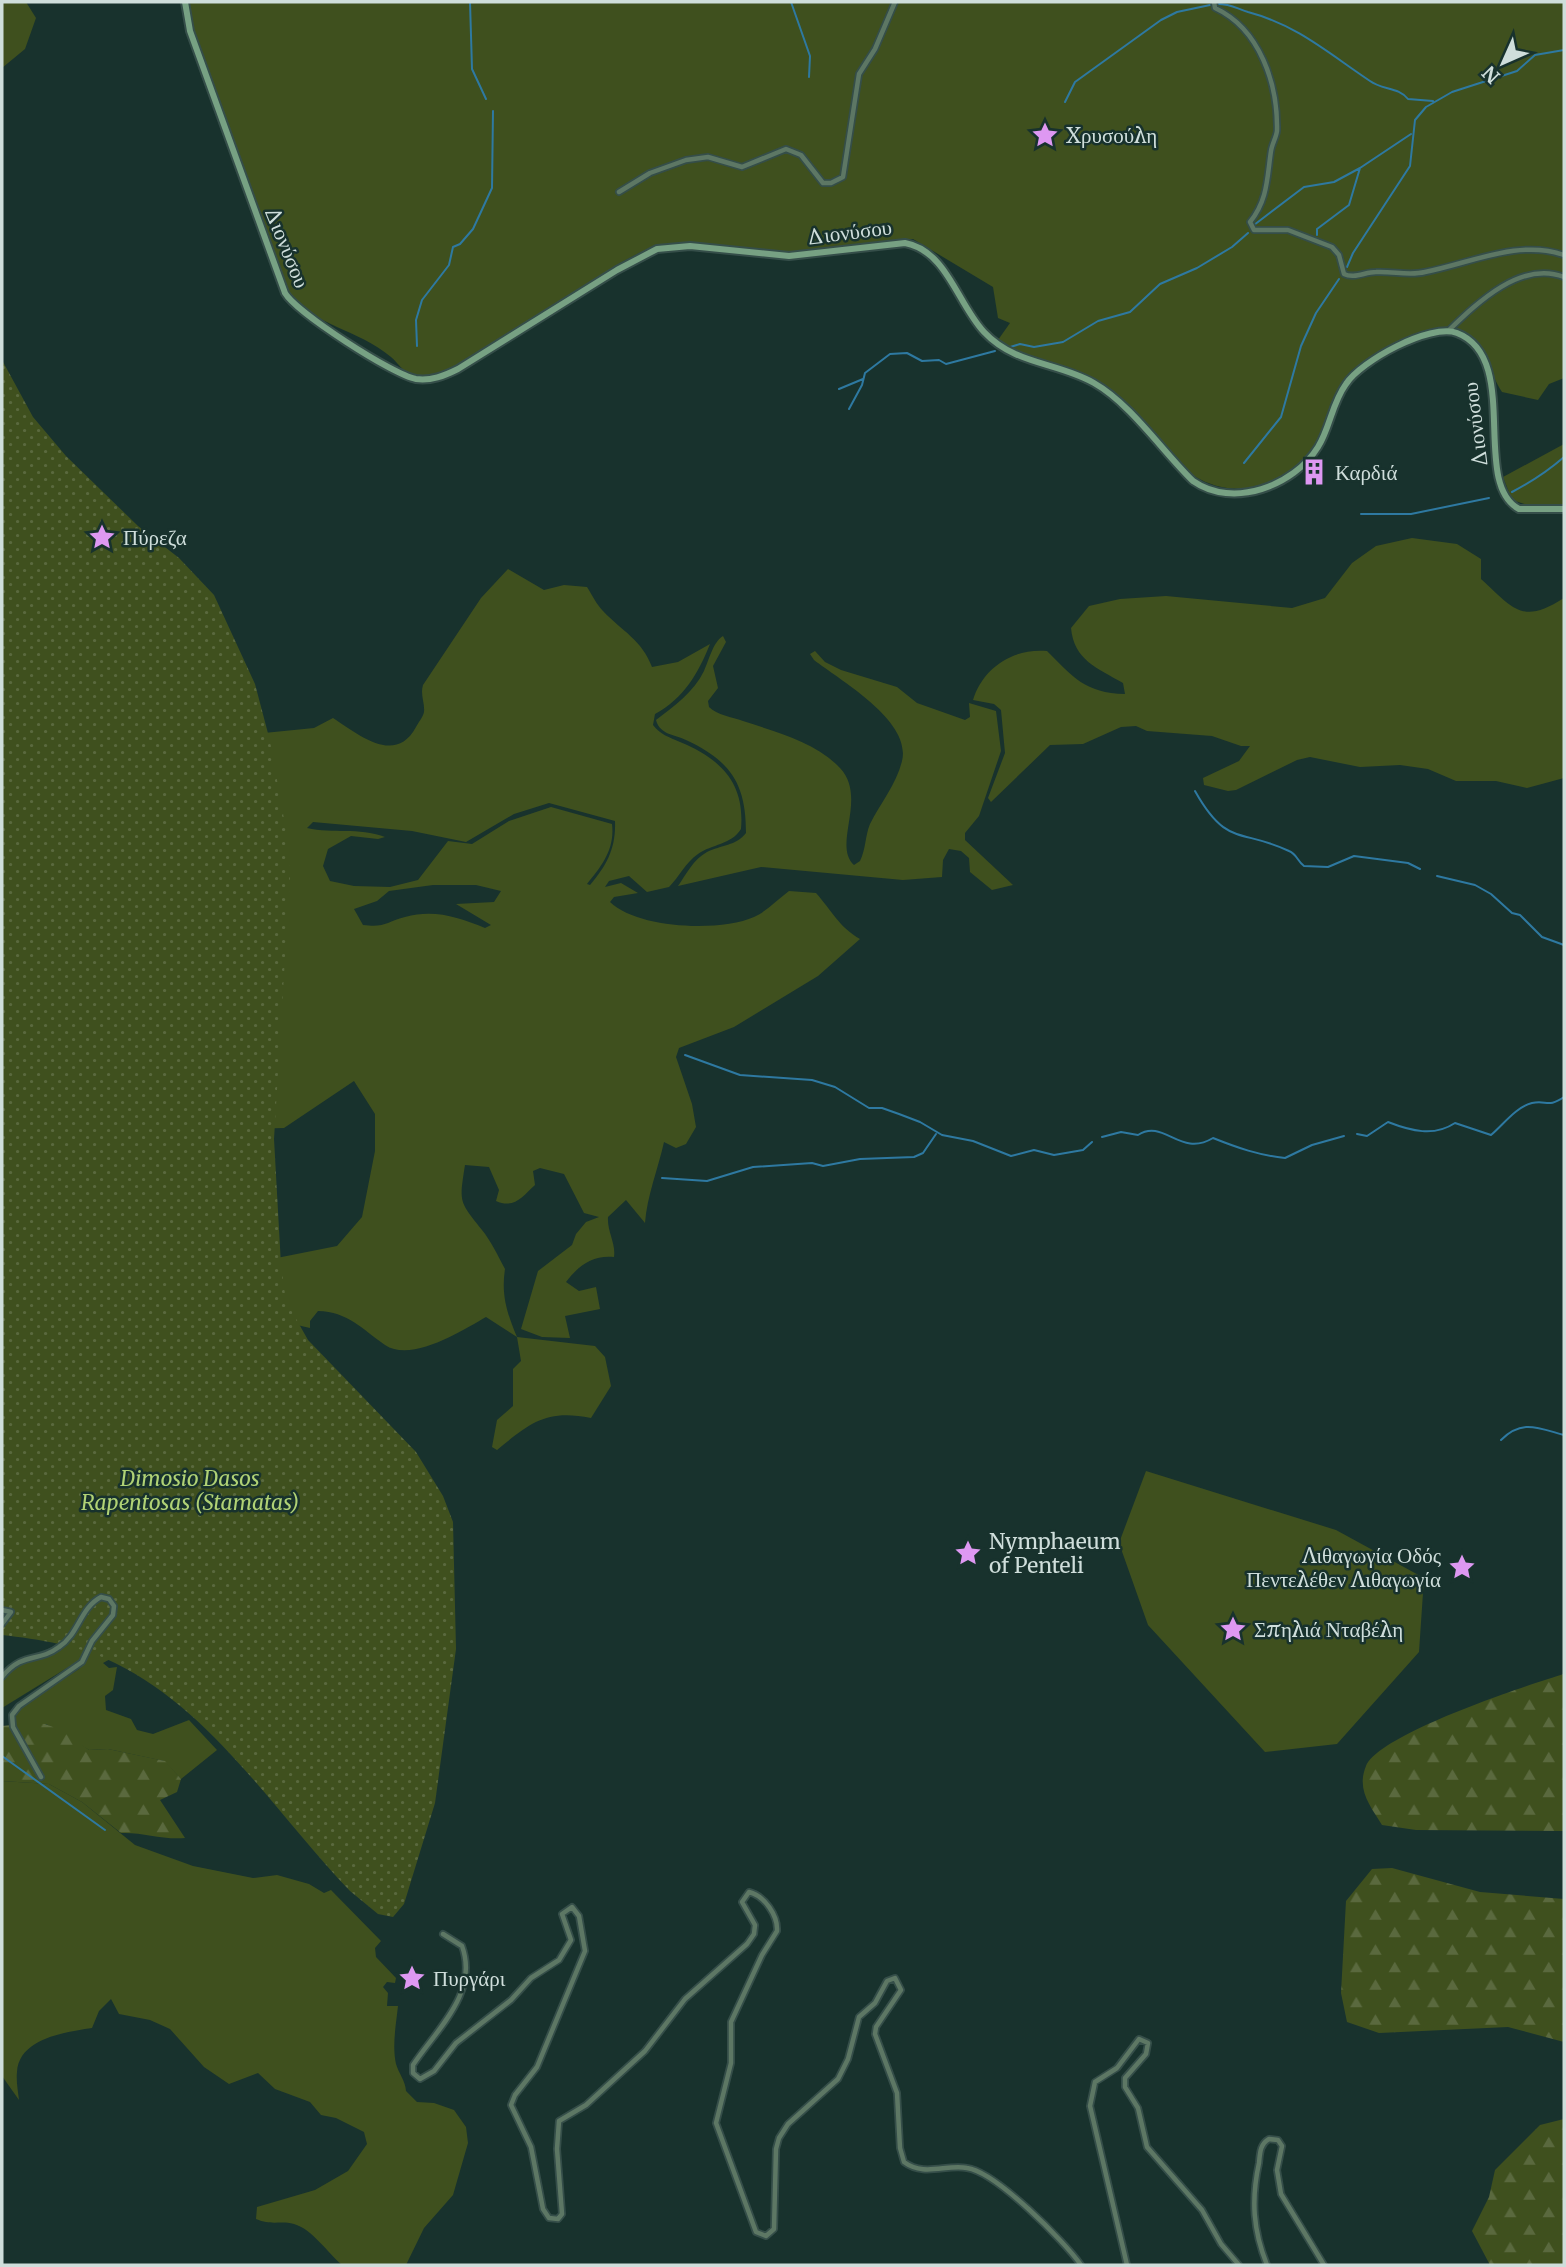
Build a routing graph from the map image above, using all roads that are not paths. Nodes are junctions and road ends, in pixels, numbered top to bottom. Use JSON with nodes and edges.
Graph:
{"nodes":[{"id":1,"x":185,"y":2,"type":"edge"},
{"id":2,"x":895,"y":2,"type":"edge"},
{"id":3,"x":1214,"y":2,"type":"edge"},
{"id":4,"x":619,"y":192,"type":"dead end"},
{"id":5,"x":1564,"y":256,"type":"edge"},
{"id":6,"x":1564,"y":277,"type":"edge"},
{"id":7,"x":1448,"y":331,"type":"junction"},
{"id":8,"x":1564,"y":509,"type":"edge"},
{"id":9,"x":2,"y":1610,"type":"edge"},
{"id":10,"x":2,"y":1624,"type":"edge"},
{"id":11,"x":2,"y":1677,"type":"edge"},
{"id":12,"x":41,"y":1777,"type":"dead end"},
{"id":13,"x":443,"y":1934,"type":"dead end"},
{"id":14,"x":1081,"y":2265,"type":"edge"},
{"id":15,"x":1127,"y":2265,"type":"edge"},
{"id":16,"x":1239,"y":2265,"type":"edge"},
{"id":17,"x":1267,"y":2265,"type":"edge"},
{"id":18,"x":1324,"y":2265,"type":"edge"}],
"edges":[{"from":1,"to":7,"type":"main road","name":"Διονύσου"},
{"from":2,"to":4,"type":"street"},
{"from":3,"to":5,"type":"street"},
{"from":6,"to":7,"type":"street"},
{"from":7,"to":8,"type":"main road","name":"Διονύσου"},
{"from":9,"to":10,"type":"street"},
{"from":11,"to":12,"type":"street"},
{"from":13,"to":14,"type":"street"},
{"from":15,"to":16,"type":"street"},
{"from":17,"to":18,"type":"street"}]}
